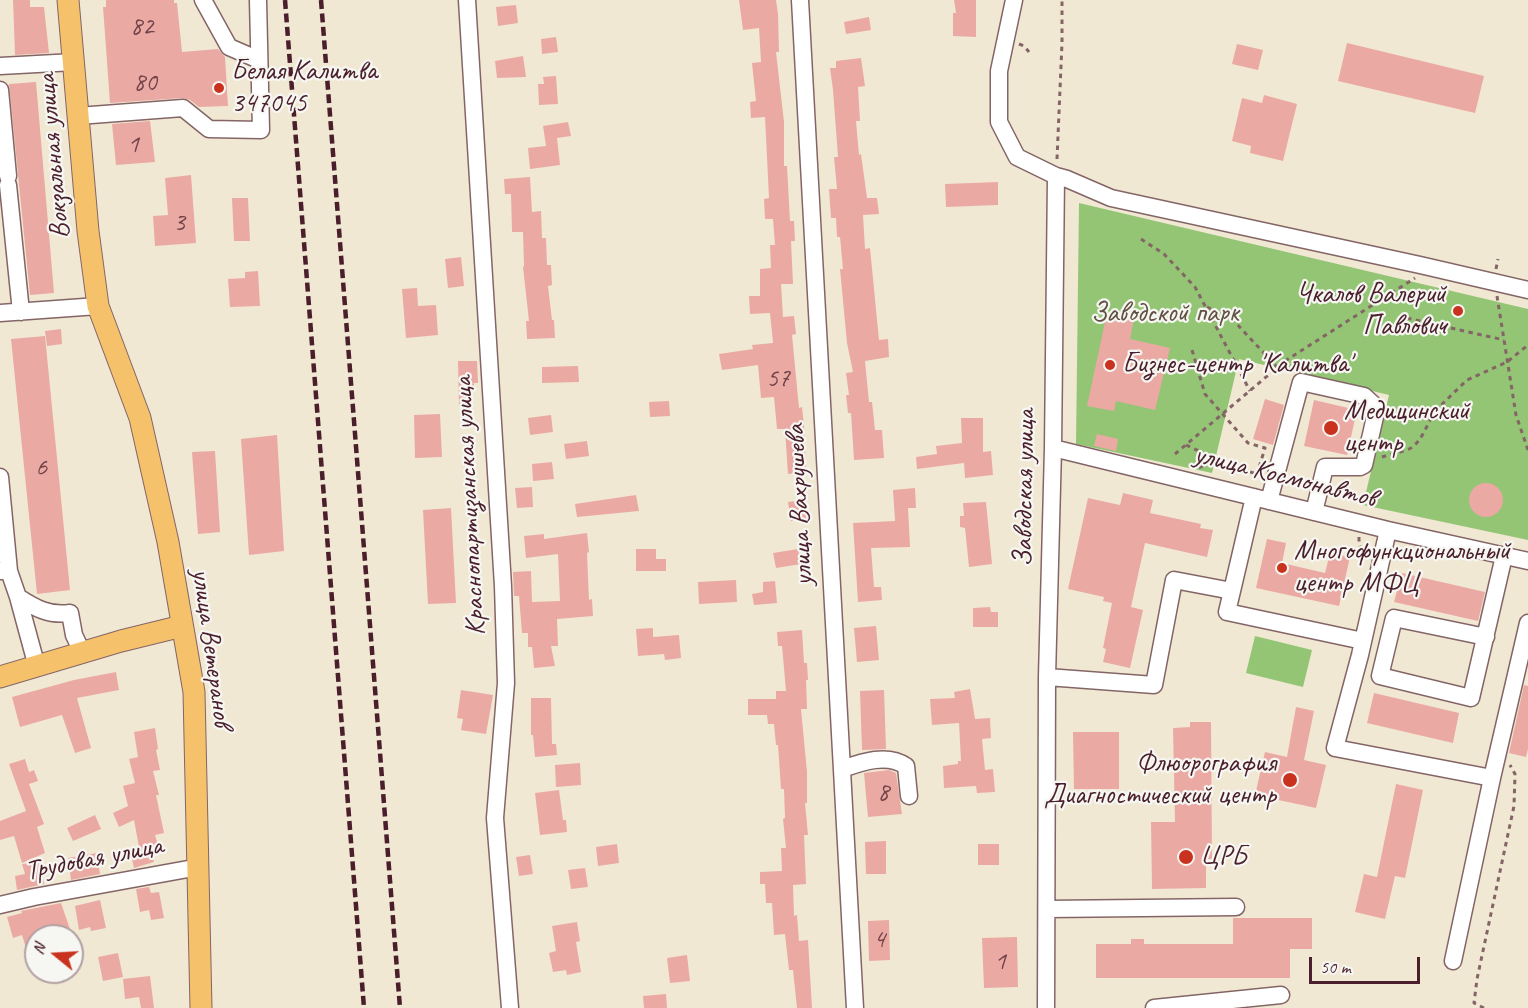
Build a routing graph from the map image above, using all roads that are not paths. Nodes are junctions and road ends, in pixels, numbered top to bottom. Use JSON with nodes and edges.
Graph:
{"nodes":[{"id":1,"x":68,"y":0,"type":"edge"},
{"id":2,"x":203,"y":0,"type":"edge"},
{"id":3,"x":258,"y":0,"type":"edge"},
{"id":4,"x":467,"y":0,"type":"edge"},
{"id":5,"x":800,"y":0,"type":"edge"},
{"id":6,"x":1014,"y":0,"type":"edge"},
{"id":7,"x":260,"y":60,"type":"junction"},
{"id":8,"x":74,"y":62,"type":"junction"},
{"id":9,"x":0,"y":66,"type":"edge"},
{"id":10,"x":0,"y":90,"type":"edge"},
{"id":11,"x":78,"y":116,"type":"junction"},
{"id":12,"x":1056,"y":176,"type":"junction"},
{"id":13,"x":1528,"y":290,"type":"edge"},
{"id":14,"x":98,"y":306,"type":"junction"},
{"id":15,"x":21,"y":312,"type":"junction"},
{"id":16,"x":0,"y":313,"type":"edge"},
{"id":17,"x":1053,"y":448,"type":"junction"},
{"id":18,"x":0,"y":477,"type":"edge"},
{"id":19,"x":1261,"y":499,"type":"junction"},
{"id":20,"x":1314,"y":512,"type":"junction"},
{"id":21,"x":1388,"y":530,"type":"junction"},
{"id":22,"x":1504,"y":556,"type":"junction"},
{"id":23,"x":1528,"y":561,"type":"edge"},
{"id":24,"x":4,"y":571,"type":"edge"},
{"id":25,"x":1232,"y":591,"type":"junction"},
{"id":26,"x":18,"y":597,"type":"junction"},
{"id":27,"x":1528,"y":623,"type":"edge"},
{"id":28,"x":182,"y":626,"type":"junction"},
{"id":29,"x":1486,"y":637,"type":"junction"},
{"id":30,"x":1363,"y":641,"type":"junction"},
{"id":31,"x":82,"y":652,"type":"junction"},
{"id":32,"x":37,"y":667,"type":"junction"},
{"id":33,"x":0,"y":677,"type":"edge"},
{"id":34,"x":1047,"y":677,"type":"junction"},
{"id":35,"x":842,"y":769,"type":"junction"},
{"id":36,"x":1492,"y":778,"type":"junction"},
{"id":37,"x":909,"y":796,"type":"dead end"},
{"id":38,"x":199,"y":867,"type":"junction"},
{"id":39,"x":0,"y":905,"type":"edge"},
{"id":40,"x":1236,"y":907,"type":"dead end"},
{"id":41,"x":1047,"y":909,"type":"junction"},
{"id":42,"x":1453,"y":961,"type":"dead end"},
{"id":43,"x":1281,"y":995,"type":"dead end"},
{"id":44,"x":201,"y":1008,"type":"edge"},
{"id":45,"x":510,"y":1008,"type":"edge"},
{"id":46,"x":855,"y":1008,"type":"edge"},
{"id":47,"x":1046,"y":1008,"type":"edge"},
{"id":48,"x":1154,"y":1008,"type":"edge"}],
"edges":[{"from":1,"to":8,"type":"main road","name":"Вокзальная улица"},
{"from":2,"to":7,"type":"street"},
{"from":3,"to":7,"type":"street"},
{"from":4,"to":45,"type":"street","name":"Краснопартизанская улица"},
{"from":5,"to":35,"type":"street","name":"улица Вахрушева"},
{"from":6,"to":12,"type":"street"},
{"from":7,"to":11,"type":"street"},
{"from":8,"to":9,"type":"street"},
{"from":8,"to":11,"type":"main road","name":"Вокзальная улица"},
{"from":10,"to":15,"type":"street"},
{"from":11,"to":14,"type":"main road","name":"Вокзальная улица"},
{"from":12,"to":13,"type":"street"},
{"from":12,"to":17,"type":"street","name":"Заводская улица"},
{"from":14,"to":15,"type":"street"},
{"from":14,"to":28,"type":"main road","name":"улица Ветеранов"},
{"from":15,"to":16,"type":"street"},
{"from":17,"to":19,"type":"street","name":"улица Космонавтов"},
{"from":17,"to":34,"type":"street","name":"Заводская улица"},
{"from":18,"to":24,"type":"street"},
{"from":19,"to":20,"type":"street","name":"улица Космонавтов"},
{"from":19,"to":20,"type":"street"},
{"from":19,"to":25,"type":"street"},
{"from":20,"to":21,"type":"street","name":"улица Космонавтов"},
{"from":21,"to":22,"type":"street","name":"улица Космонавтов"},
{"from":21,"to":30,"type":"street"},
{"from":22,"to":23,"type":"street","name":"улица Космонавтов"},
{"from":22,"to":29,"type":"street"},
{"from":24,"to":26,"type":"street"},
{"from":25,"to":30,"type":"street"},
{"from":25,"to":34,"type":"street"},
{"from":26,"to":31,"type":"street"},
{"from":26,"to":32,"type":"street"},
{"from":27,"to":36,"type":"street"},
{"from":28,"to":31,"type":"main road"},
{"from":28,"to":38,"type":"main road","name":"улица Ветеранов"},
{"from":29,"to":29,"type":"street"},
{"from":30,"to":36,"type":"street"},
{"from":31,"to":32,"type":"main road"},
{"from":32,"to":33,"type":"main road"},
{"from":34,"to":41,"type":"street","name":"Заводская улица"},
{"from":35,"to":37,"type":"street"},
{"from":35,"to":46,"type":"street","name":"улица Вахрушева"},
{"from":36,"to":42,"type":"street"},
{"from":38,"to":39,"type":"street","name":"Трудовая улица"},
{"from":38,"to":44,"type":"main road","name":"улица Ветеранов"},
{"from":40,"to":41,"type":"street"},
{"from":41,"to":47,"type":"street","name":"Заводская улица"},
{"from":43,"to":48,"type":"street"}]}
